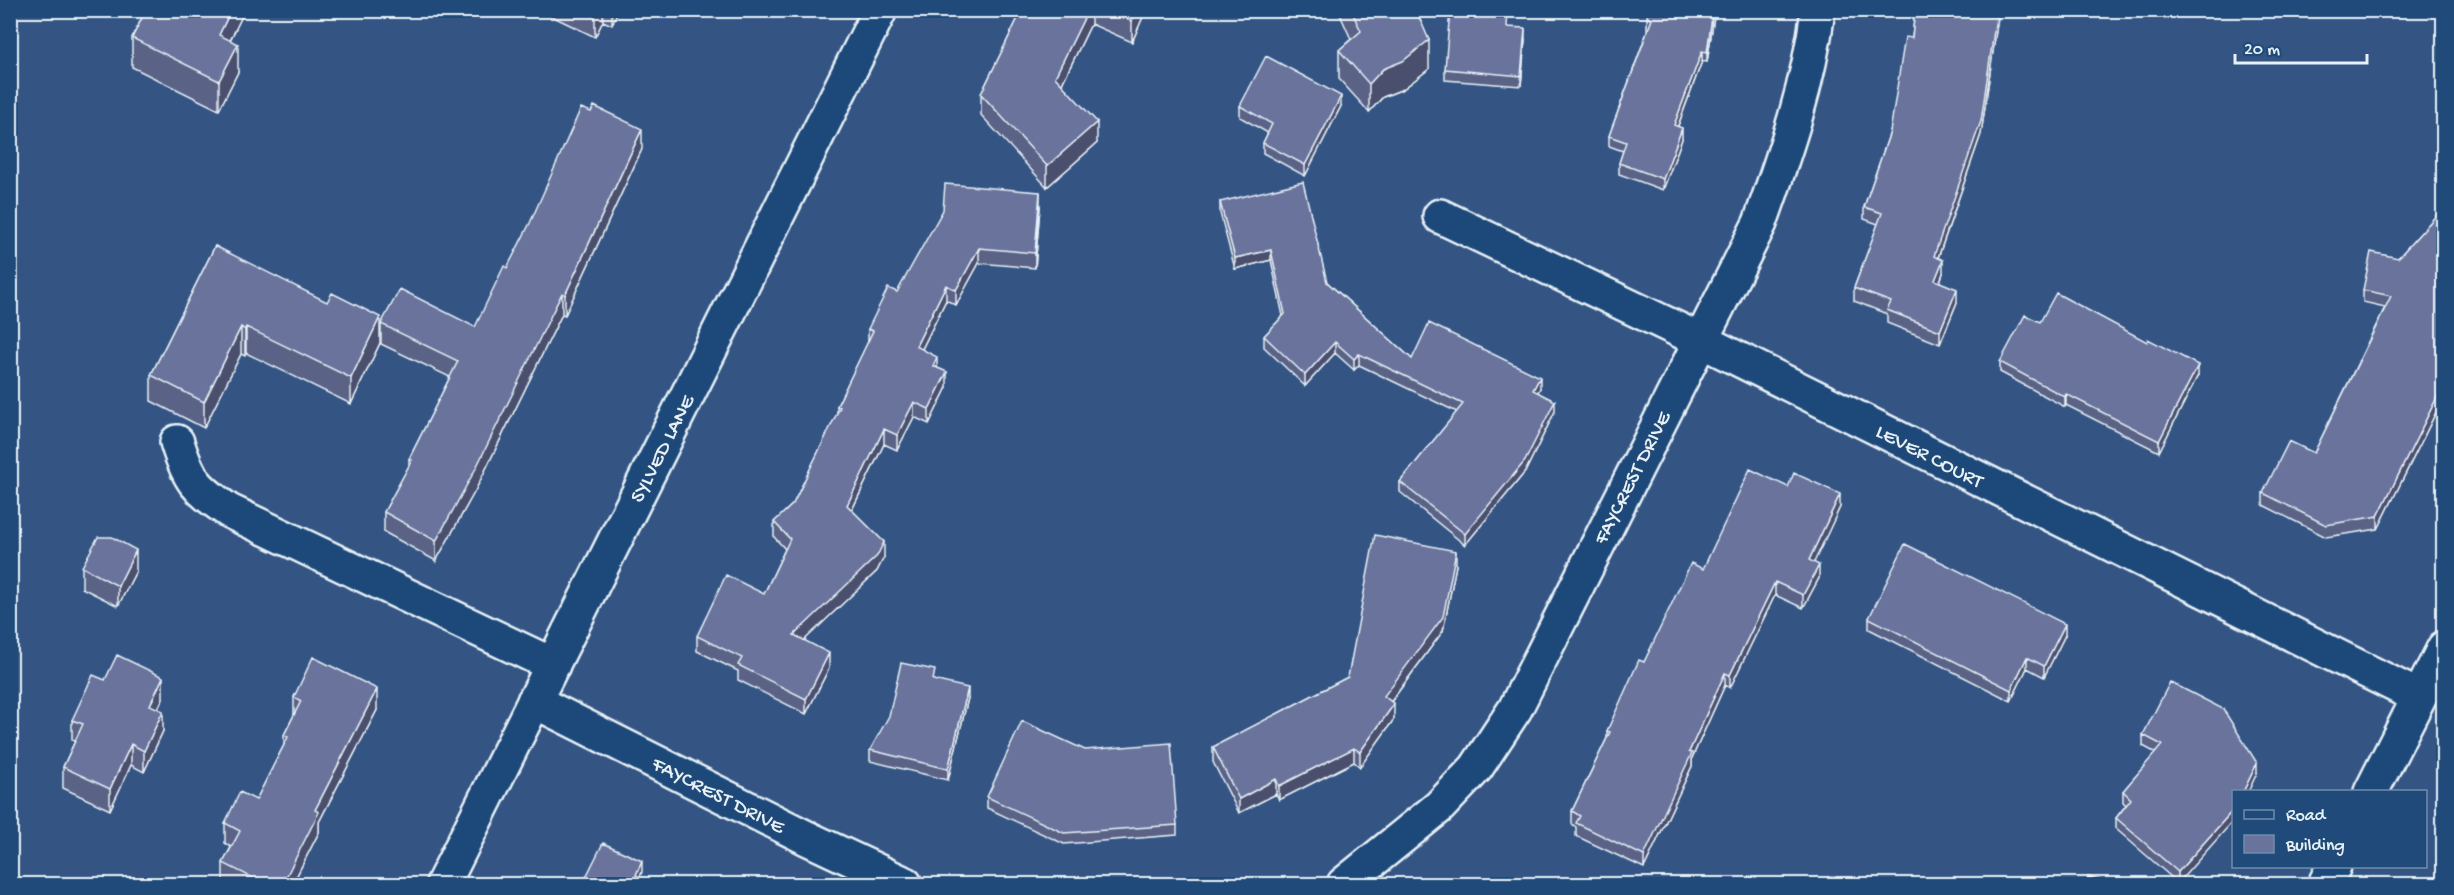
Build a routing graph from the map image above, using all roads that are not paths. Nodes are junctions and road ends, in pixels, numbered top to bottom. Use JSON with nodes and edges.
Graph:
{"nodes":[{"id":1,"x":880,"y":10,"type":"edge"},
{"id":2,"x":1818,"y":10,"type":"edge"},
{"id":3,"x":1440,"y":216,"type":"dead end"},
{"id":4,"x":1700,"y":340,"type":"junction"},
{"id":5,"x":177,"y":442,"type":"dead end"},
{"id":6,"x":2444,"y":648,"type":"edge"},
{"id":7,"x":553,"y":665,"type":"junction"},
{"id":8,"x":2419,"y":697,"type":"junction"},
{"id":9,"x":534,"y":701,"type":"junction"},
{"id":10,"x":2372,"y":790,"type":"edge"},
{"id":11,"x":2334,"y":868,"type":"edge"},
{"id":12,"x":442,"y":885,"type":"edge"},
{"id":13,"x":905,"y":885,"type":"edge"},
{"id":14,"x":1344,"y":885,"type":"edge"},
{"id":15,"x":2325,"y":885,"type":"edge"}],
"edges":[{"from":1,"to":7,"type":"street","name":"SYLVED LANE"},
{"from":2,"to":4,"type":"street","name":"FAYCREST DRIVE"},
{"from":3,"to":4,"type":"street","name":"LEVER COURT"},
{"from":4,"to":8,"type":"street","name":"LEVER COURT"},
{"from":4,"to":14,"type":"street","name":"FAYCREST DRIVE"},
{"from":5,"to":7,"type":"street"},
{"from":6,"to":8,"type":"street"},
{"from":7,"to":9,"type":"street","name":"SYLVED LANE"},
{"from":8,"to":10,"type":"street"},
{"from":9,"to":12,"type":"street","name":"SYLVED LANE"},
{"from":9,"to":13,"type":"street","name":"FAYCREST DRIVE"},
{"from":11,"to":15,"type":"street"}]}
